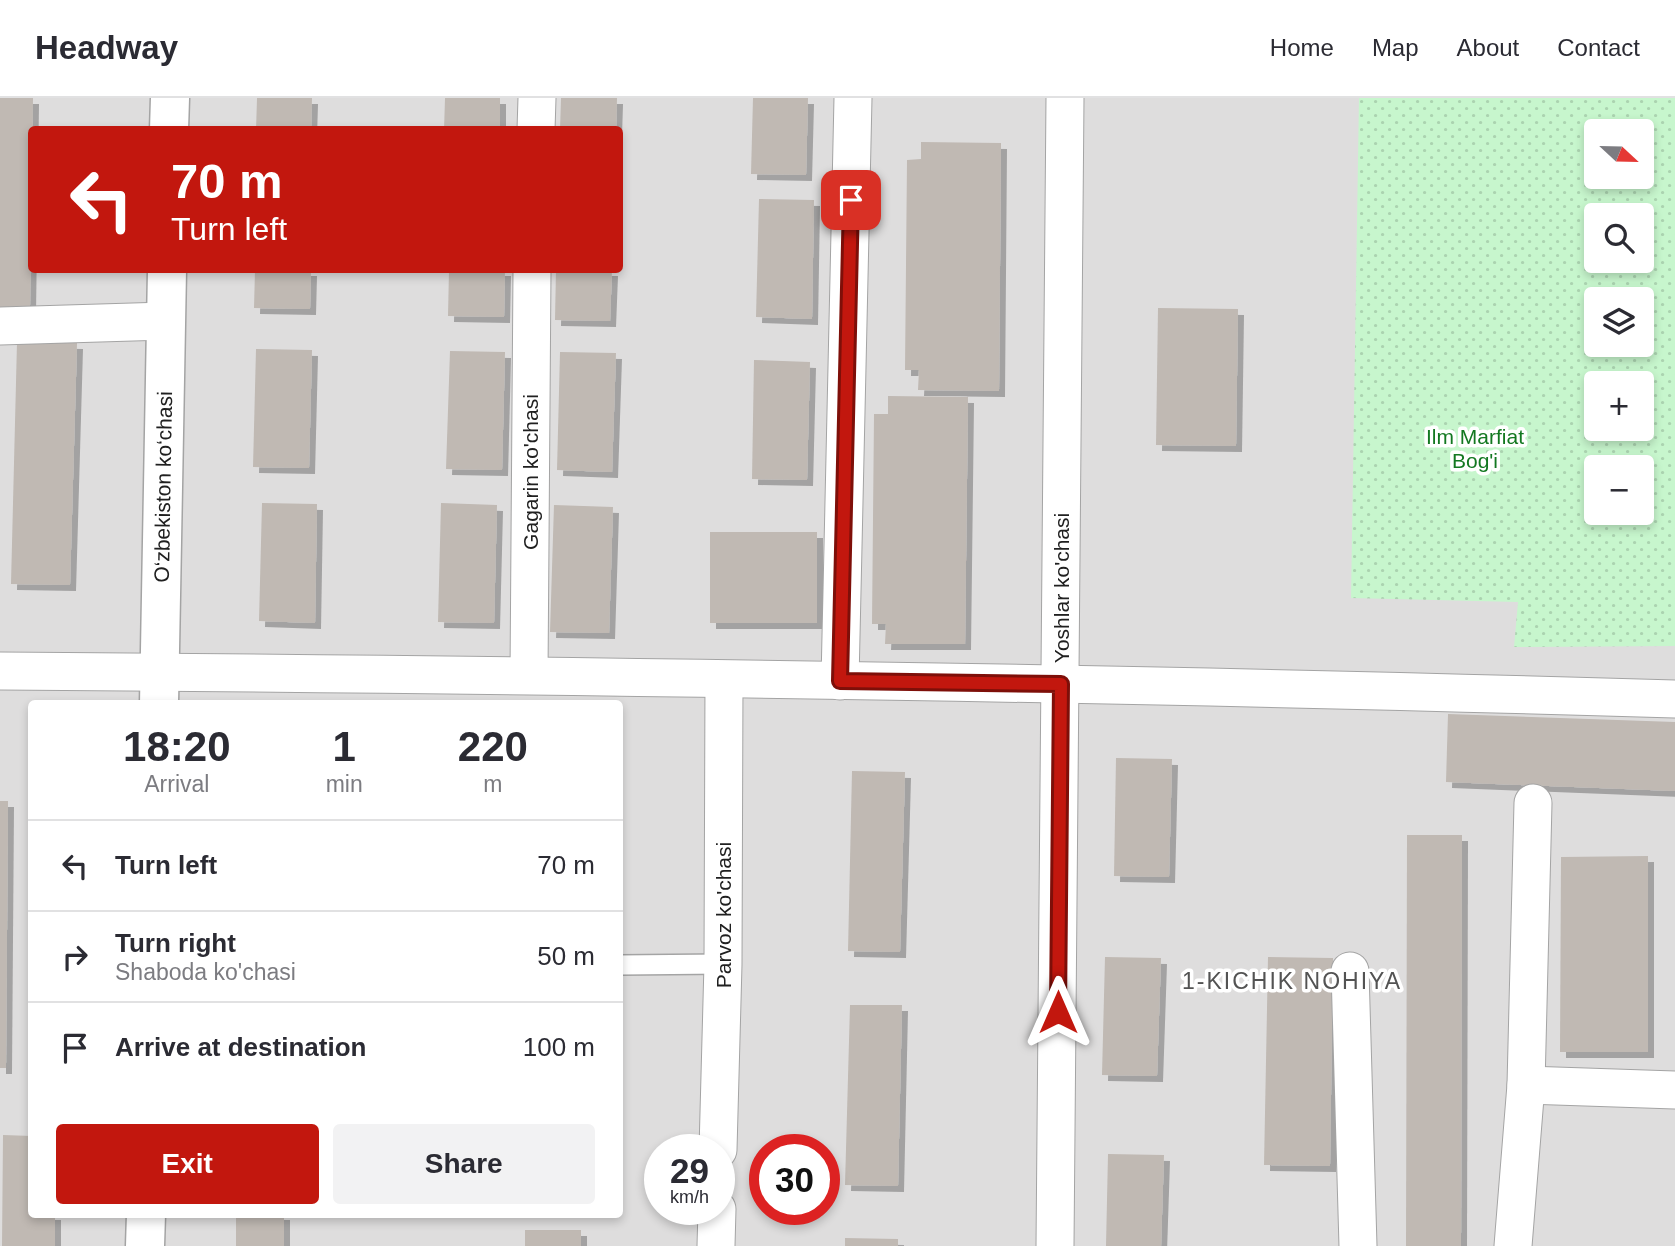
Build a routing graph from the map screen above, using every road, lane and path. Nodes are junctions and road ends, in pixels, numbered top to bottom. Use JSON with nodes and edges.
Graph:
{"nodes":[{"id":1,"x":170,"y":98,"type":"edge"},
{"id":2,"x":537,"y":98,"type":"edge"},
{"id":3,"x":853,"y":98,"type":"edge"},
{"id":4,"x":1065,"y":98,"type":"edge"},
{"id":5,"x":169,"y":126,"type":"edge"},
{"id":6,"x":536,"y":126,"type":"edge"},
{"id":7,"x":167,"y":273,"type":"edge"},
{"id":8,"x":532,"y":273,"type":"edge"},
{"id":9,"x":166,"y":321,"type":"junction"},
{"id":10,"x":0,"y":326,"type":"edge"},
{"id":11,"x":0,"y":671,"type":"edge"},
{"id":12,"x":529,"y":675,"type":"junction"},
{"id":13,"x":724,"y":680,"type":"junction"},
{"id":14,"x":840,"y":681,"type":"junction"},
{"id":15,"x":1061,"y":684,"type":"junction"},
{"id":16,"x":159,"y":688,"type":"edge"},
{"id":17,"x":1675,"y":699,"type":"edge"},
{"id":18,"x":1533,"y":803,"type":"dead end"},
{"id":19,"x":723,"y":964,"type":"junction"},
{"id":20,"x":623,"y":965,"type":"edge"},
{"id":21,"x":1350,"y":971,"type":"dead end"},
{"id":22,"x":1526,"y":1085,"type":"junction"},
{"id":23,"x":1675,"y":1090,"type":"edge"},
{"id":24,"x":718,"y":1134,"type":"edge"},
{"id":25,"x":145,"y":1218,"type":"edge"},
{"id":26,"x":717,"y":1225,"type":"edge"},
{"id":27,"x":145,"y":1246,"type":"edge"},
{"id":28,"x":716,"y":1246,"type":"edge"},
{"id":29,"x":1055,"y":1246,"type":"edge"},
{"id":30,"x":1358,"y":1246,"type":"edge"},
{"id":31,"x":1513,"y":1246,"type":"edge"}],
"edges":[{"from":1,"to":5,"type":"street"},
{"from":2,"to":6,"type":"street"},
{"from":3,"to":14,"type":"street"},
{"from":4,"to":15,"type":"street","name":"Yoshlar ko'chasi"},
{"from":7,"to":9,"type":"street","name":"O‘zbekiston ko‘chasi"},
{"from":8,"to":12,"type":"street","name":"Gagarin ko'chasi"},
{"from":9,"to":10,"type":"street"},
{"from":9,"to":16,"type":"street","name":"O‘zbekiston ko‘chasi"},
{"from":11,"to":16,"type":"street"},
{"from":12,"to":13,"type":"street"},
{"from":12,"to":16,"type":"street"},
{"from":13,"to":14,"type":"street"},
{"from":13,"to":19,"type":"street","name":"Parvoz ko'chasi"},
{"from":14,"to":15,"type":"street"},
{"from":15,"to":17,"type":"street"},
{"from":15,"to":29,"type":"street","name":"Yoshlar ko'chasi"},
{"from":18,"to":22,"type":"street"},
{"from":19,"to":20,"type":"lane"},
{"from":19,"to":24,"type":"street","name":"Parvoz ko'chasi"},
{"from":21,"to":30,"type":"street"},
{"from":22,"to":23,"type":"street"},
{"from":22,"to":31,"type":"street"},
{"from":25,"to":27,"type":"street"},
{"from":26,"to":28,"type":"street"}]}
